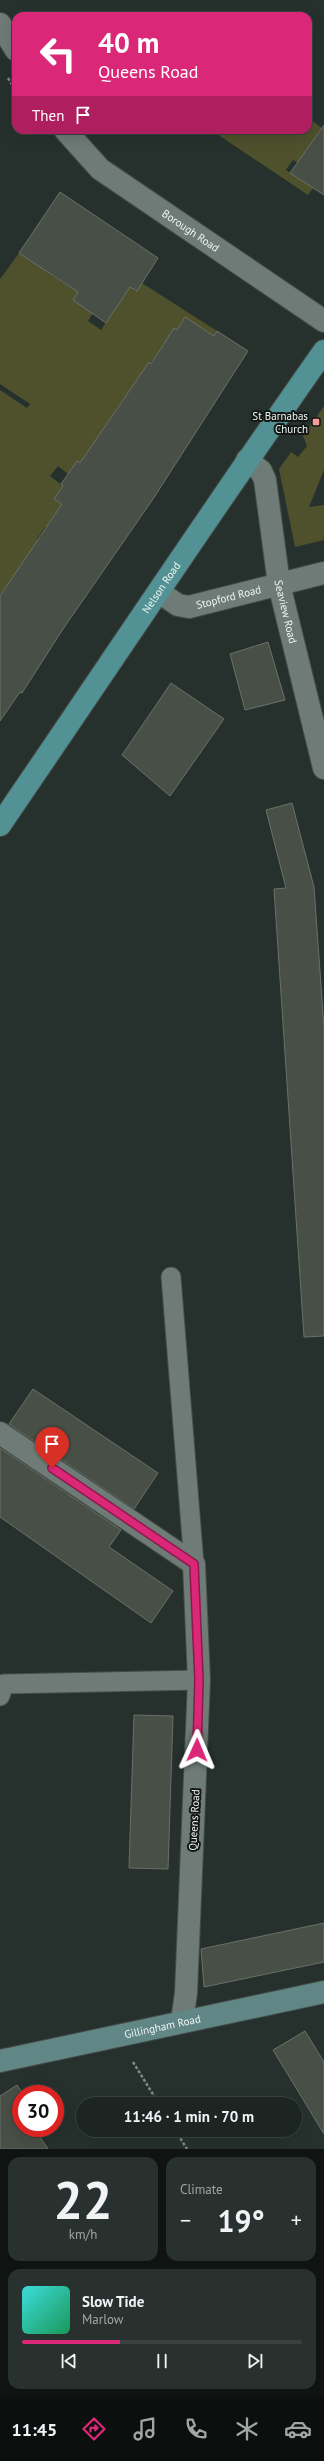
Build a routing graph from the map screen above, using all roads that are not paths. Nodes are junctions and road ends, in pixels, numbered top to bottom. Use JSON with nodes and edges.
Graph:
{"nodes":[{"id":1,"x":0,"y":24,"type":"edge"},
{"id":2,"x":12,"y":44,"type":"edge"},
{"id":3,"x":69,"y":134,"type":"edge"},
{"id":4,"x":324,"y":321,"type":"edge"},
{"id":5,"x":324,"y":351,"type":"edge"},
{"id":6,"x":247,"y":460,"type":"junction"},
{"id":7,"x":324,"y":573,"type":"edge"},
{"id":8,"x":279,"y":584,"type":"junction"},
{"id":9,"x":159,"y":592,"type":"junction"},
{"id":10,"x":324,"y":768,"type":"edge"},
{"id":11,"x":0,"y":825,"type":"edge"},
{"id":12,"x":171,"y":1276,"type":"dead end"},
{"id":13,"x":0,"y":1433,"type":"edge"},
{"id":14,"x":194,"y":1564,"type":"junction"},
{"id":15,"x":199,"y":1680,"type":"junction"},
{"id":16,"x":0,"y":1696,"type":"edge"},
{"id":17,"x":324,"y":1992,"type":"edge"},
{"id":18,"x":182,"y":2021,"type":"junction"},
{"id":19,"x":0,"y":2061,"type":"edge"}],
"edges":[{"from":1,"to":2,"type":"street"},
{"from":3,"to":4,"type":"street","name":"Borough Road"},
{"from":5,"to":6,"type":"main road","name":"Nelson Road"},
{"from":6,"to":8,"type":"street","name":"Seaview Road"},
{"from":6,"to":9,"type":"main road","name":"Nelson Road"},
{"from":7,"to":8,"type":"street","name":"Stopford Road"},
{"from":8,"to":9,"type":"street","name":"Stopford Road"},
{"from":8,"to":10,"type":"street","name":"Seaview Road"},
{"from":9,"to":11,"type":"main road","name":"Nelson Road"},
{"from":12,"to":14,"type":"lane"},
{"from":13,"to":14,"type":"street"},
{"from":14,"to":15,"type":"street","name":"Queens Road"},
{"from":15,"to":16,"type":"lane"},
{"from":15,"to":18,"type":"street","name":"Queens Road"},
{"from":17,"to":18,"type":"street","name":"Gillingham Road"},
{"from":18,"to":19,"type":"street","name":"Gillingham Road"}]}
